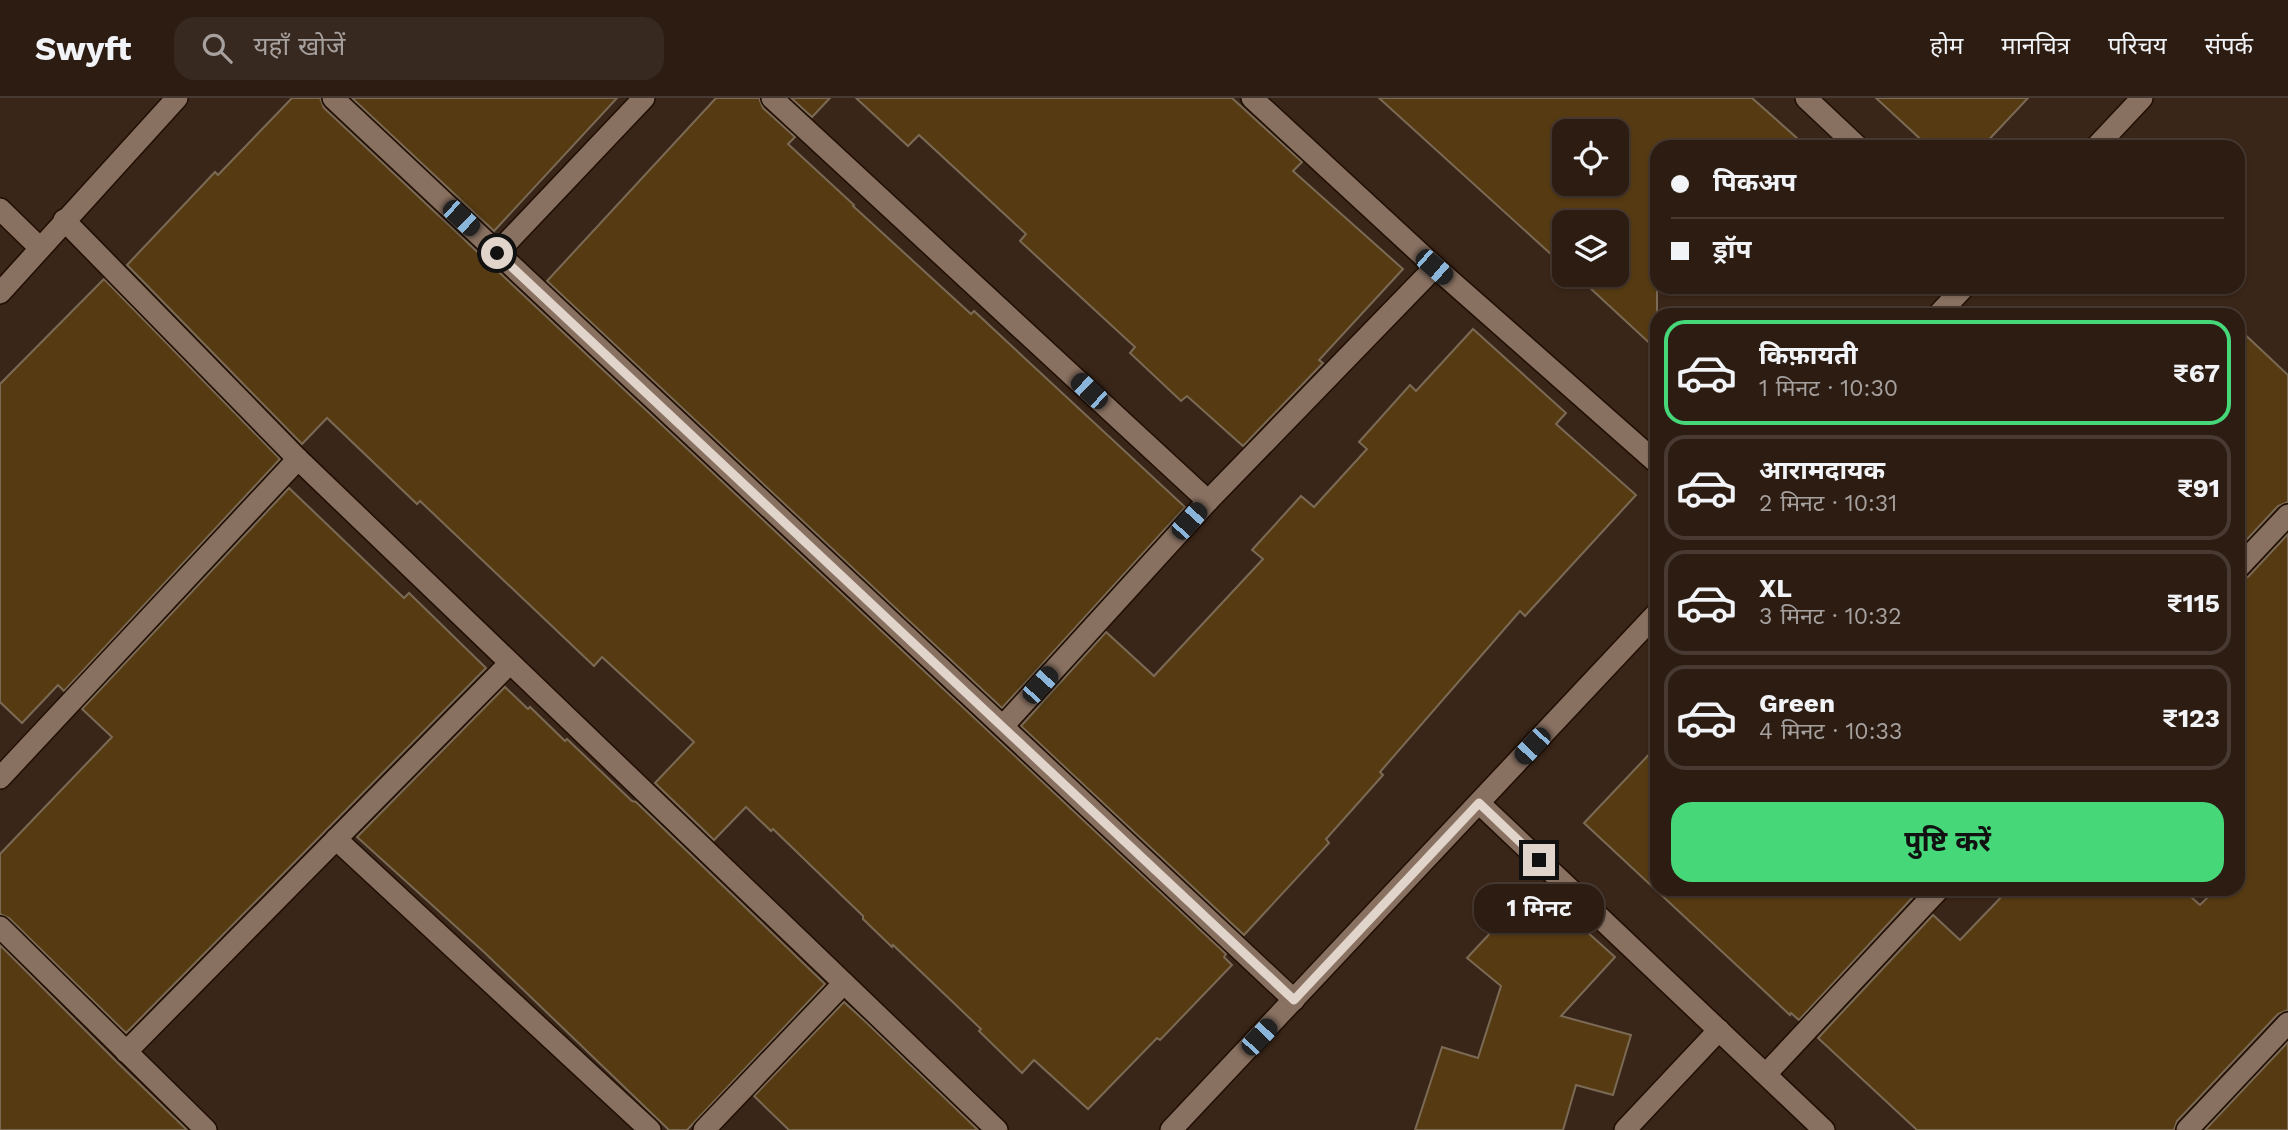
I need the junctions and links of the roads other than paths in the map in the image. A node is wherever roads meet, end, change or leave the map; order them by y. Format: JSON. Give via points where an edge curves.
{"nodes":[{"id":1,"x":177,"y":98,"type":"edge"},
{"id":2,"x":332,"y":98,"type":"edge"},
{"id":3,"x":644,"y":98,"type":"edge"},
{"id":4,"x":772,"y":98,"type":"edge"},
{"id":5,"x":1252,"y":98,"type":"edge"},
{"id":6,"x":1806,"y":98,"type":"edge"},
{"id":7,"x":2142,"y":98,"type":"edge"},
{"id":8,"x":1851,"y":140,"type":"edge"},
{"id":9,"x":2103,"y":140,"type":"edge"},
{"id":10,"x":0,"y":209,"type":"edge"},
{"id":11,"x":64,"y":220,"type":"junction"},
{"id":12,"x":40,"y":248,"type":"junction"},
{"id":13,"x":497,"y":253,"type":"junction"},
{"id":14,"x":1434,"y":267,"type":"junction"},
{"id":15,"x":0,"y":293,"type":"edge"},
{"id":16,"x":1958,"y":294,"type":"edge"},
{"id":17,"x":1944,"y":308,"type":"edge"},
{"id":18,"x":1650,"y":457,"type":"edge"},
{"id":19,"x":298,"y":459,"type":"junction"},
{"id":20,"x":1208,"y":501,"type":"junction"},
{"id":21,"x":2288,"y":515,"type":"edge"},
{"id":22,"x":2245,"y":561,"type":"edge"},
{"id":23,"x":1650,"y":620,"type":"edge"},
{"id":24,"x":510,"y":663,"type":"junction"},
{"id":25,"x":1003,"y":726,"type":"junction"},
{"id":26,"x":0,"y":778,"type":"edge"},
{"id":27,"x":1479,"y":803,"type":"junction"},
{"id":28,"x":336,"y":839,"type":"junction"},
{"id":29,"x":1932,"y":896,"type":"edge"},
{"id":30,"x":0,"y":927,"type":"edge"},
{"id":31,"x":844,"y":983,"type":"junction"},
{"id":32,"x":1294,"y":1000,"type":"junction"},
{"id":33,"x":2288,"y":1023,"type":"edge"},
{"id":34,"x":1719,"y":1030,"type":"junction"},
{"id":35,"x":126,"y":1052,"type":"junction"},
{"id":36,"x":1766,"y":1074,"type":"junction"},
{"id":37,"x":206,"y":1130,"type":"edge"},
{"id":38,"x":650,"y":1130,"type":"edge"},
{"id":39,"x":704,"y":1130,"type":"edge"},
{"id":40,"x":997,"y":1130,"type":"edge"},
{"id":41,"x":1171,"y":1130,"type":"edge"},
{"id":42,"x":1625,"y":1130,"type":"edge"},
{"id":43,"x":1825,"y":1130,"type":"edge"},
{"id":44,"x":2187,"y":1130,"type":"edge"}],
"edges":[{"from":1,"to":11,"type":"street"},
{"from":2,"to":13,"type":"street"},
{"from":3,"to":13,"type":"street"},
{"from":4,"to":20,"type":"street"},
{"from":5,"to":14,"type":"street"},
{"from":6,"to":8,"type":"street"},
{"from":7,"to":9,"type":"street"},
{"from":10,"to":12,"type":"street"},
{"from":11,"to":12,"type":"street"},
{"from":11,"to":19,"type":"street"},
{"from":12,"to":15,"type":"street"},
{"from":13,"to":25,"type":"street"},
{"from":14,"to":18,"type":"street"},
{"from":14,"to":20,"type":"street"},
{"from":16,"to":17,"type":"street"},
{"from":19,"to":24,"type":"street"},
{"from":19,"to":26,"type":"street"},
{"from":20,"to":25,"type":"street"},
{"from":21,"to":22,"type":"street"},
{"from":23,"to":27,"type":"street"},
{"from":24,"to":28,"type":"street"},
{"from":24,"to":31,"type":"street"},
{"from":25,"to":32,"type":"street"},
{"from":27,"to":32,"type":"street"},
{"from":27,"to":34,"type":"street"},
{"from":28,"to":35,"type":"street"},
{"from":28,"to":38,"type":"street"},
{"from":29,"to":36,"type":"street"},
{"from":30,"to":35,"type":"street"},
{"from":31,"to":39,"type":"street"},
{"from":31,"to":40,"type":"street"},
{"from":32,"to":41,"type":"street"},
{"from":33,"to":44,"type":"street"},
{"from":34,"to":36,"type":"street"},
{"from":34,"to":42,"type":"street"},
{"from":35,"to":37,"type":"street"},
{"from":36,"to":43,"type":"street"}]}
